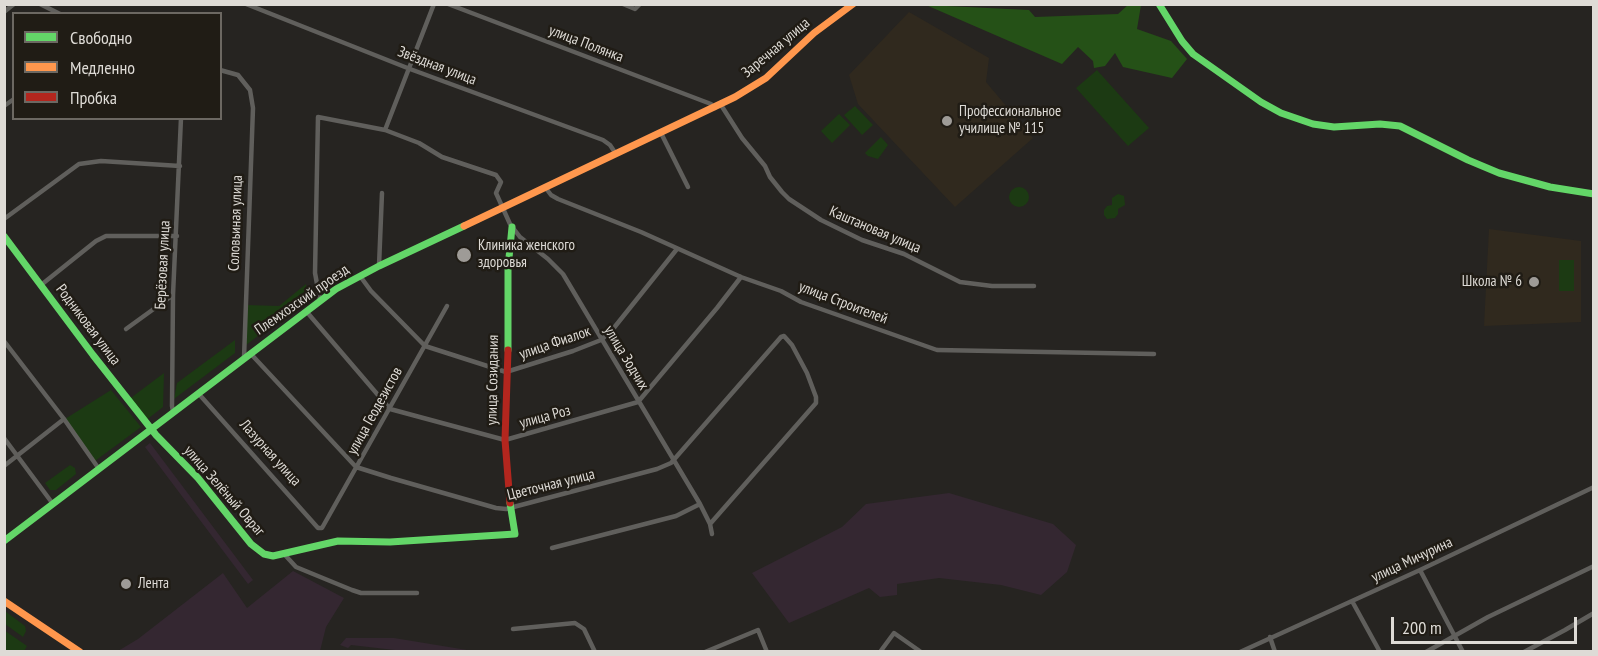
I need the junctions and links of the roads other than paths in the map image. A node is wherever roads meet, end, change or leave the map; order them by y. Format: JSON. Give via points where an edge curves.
{"nodes":[{"id":1,"x":14,"y":4,"type":"edge"},
{"id":2,"x":40,"y":4,"type":"edge"},
{"id":3,"x":246,"y":4,"type":"edge"},
{"id":4,"x":434,"y":4,"type":"edge"},
{"id":5,"x":448,"y":4,"type":"edge"},
{"id":6,"x":623,"y":4,"type":"edge"},
{"id":7,"x":640,"y":4,"type":"edge"},
{"id":8,"x":853,"y":4,"type":"edge"},
{"id":9,"x":1159,"y":4,"type":"edge"},
{"id":10,"x":4,"y":12,"type":"edge"},
{"id":11,"x":56,"y":12,"type":"edge"},
{"id":12,"x":410,"y":69,"type":"junction"},
{"id":13,"x":222,"y":71,"type":"edge"},
{"id":14,"x":718,"y":106,"type":"junction"},
{"id":15,"x":181,"y":120,"type":"edge"},
{"id":16,"x":386,"y":130,"type":"junction"},
{"id":17,"x":661,"y":133,"type":"junction"},
{"id":18,"x":616,"y":154,"type":"junction"},
{"id":19,"x":180,"y":166,"type":"junction"},
{"id":20,"x":545,"y":187,"type":"junction"},
{"id":21,"x":688,"y":187,"type":"dead end"},
{"id":22,"x":382,"y":193,"type":"dead end"},
{"id":23,"x":1593,"y":194,"type":"edge"},
{"id":24,"x":502,"y":208,"type":"junction"},
{"id":25,"x":4,"y":219,"type":"edge"},
{"id":26,"x":512,"y":227,"type":"junction"},
{"id":27,"x":4,"y":236,"type":"edge"},
{"id":28,"x":177,"y":236,"type":"junction"},
{"id":29,"x":677,"y":249,"type":"junction"},
{"id":30,"x":379,"y":266,"type":"junction"},
{"id":31,"x":360,"y":276,"type":"junction"},
{"id":32,"x":741,"y":276,"type":"junction"},
{"id":33,"x":41,"y":285,"type":"junction"},
{"id":34,"x":1034,"y":286,"type":"dead end"},
{"id":35,"x":174,"y":295,"type":"junction"},
{"id":36,"x":320,"y":300,"type":"junction"},
{"id":37,"x":447,"y":306,"type":"dead end"},
{"id":38,"x":306,"y":311,"type":"junction"},
{"id":39,"x":126,"y":329,"type":"dead end"},
{"id":40,"x":601,"y":340,"type":"junction"},
{"id":41,"x":4,"y":341,"type":"edge"},
{"id":42,"x":425,"y":346,"type":"junction"},
{"id":43,"x":1154,"y":354,"type":"dead end"},
{"id":44,"x":247,"y":356,"type":"junction"},
{"id":45,"x":506,"y":372,"type":"junction"},
{"id":46,"x":198,"y":393,"type":"junction"},
{"id":47,"x":638,"y":402,"type":"junction"},
{"id":48,"x":390,"y":409,"type":"junction"},
{"id":49,"x":173,"y":412,"type":"junction"},
{"id":50,"x":64,"y":419,"type":"junction"},
{"id":51,"x":151,"y":429,"type":"junction"},
{"id":52,"x":4,"y":438,"type":"edge"},
{"id":53,"x":505,"y":440,"type":"junction"},
{"id":54,"x":18,"y":456,"type":"junction"},
{"id":55,"x":674,"y":460,"type":"junction"},
{"id":56,"x":4,"y":466,"type":"edge"},
{"id":57,"x":357,"y":468,"type":"junction"},
{"id":58,"x":99,"y":469,"type":"junction"},
{"id":59,"x":1593,"y":487,"type":"edge"},
{"id":60,"x":53,"y":504,"type":"junction"},
{"id":61,"x":700,"y":504,"type":"junction"},
{"id":62,"x":510,"y":509,"type":"junction"},
{"id":63,"x":710,"y":524,"type":"junction"},
{"id":64,"x":323,"y":527,"type":"joint"},
{"id":65,"x":712,"y":534,"type":"dead end"},
{"id":66,"x":4,"y":541,"type":"edge"},
{"id":67,"x":552,"y":548,"type":"dead end"},
{"id":68,"x":285,"y":555,"type":"junction"},
{"id":69,"x":1593,"y":566,"type":"edge"},
{"id":70,"x":1420,"y":570,"type":"junction"},
{"id":71,"x":417,"y":593,"type":"dead end"},
{"id":72,"x":4,"y":601,"type":"edge"},
{"id":73,"x":1352,"y":601,"type":"junction"},
{"id":74,"x":1593,"y":613,"type":"edge"},
{"id":75,"x":513,"y":629,"type":"dead end"},
{"id":76,"x":1455,"y":636,"type":"junction"},
{"id":77,"x":1269,"y":637,"type":"junction"},
{"id":78,"x":80,"y":651,"type":"edge"},
{"id":79,"x":595,"y":651,"type":"edge"},
{"id":80,"x":705,"y":651,"type":"edge"},
{"id":81,"x":767,"y":651,"type":"edge"},
{"id":82,"x":880,"y":651,"type":"edge"},
{"id":83,"x":921,"y":651,"type":"edge"},
{"id":84,"x":1240,"y":651,"type":"edge"},
{"id":85,"x":1275,"y":651,"type":"edge"},
{"id":86,"x":1380,"y":651,"type":"edge"},
{"id":87,"x":1426,"y":651,"type":"edge"},
{"id":88,"x":1462,"y":651,"type":"edge"},
{"id":89,"x":1524,"y":651,"type":"edge"}],
"edges":[{"from":1,"to":10,"type":"street"},
{"from":2,"to":11,"type":"street"},
{"from":3,"to":12,"type":"street","name":"Звёздная улица"},
{"from":4,"to":12,"type":"street"},
{"from":5,"to":14,"type":"street","name":"улица Полянка"},
{"from":6,"to":7,"type":"street","via":[[635,9]]},
{"from":8,"to":14,"type":"main road","name":"Заречная улица","via":[[814,33],[766,78]]},
{"from":9,"to":23,"type":"main road","via":[[1193,54],[1281,113],[1334,127],[1400,126],[1491,170],[1550,187]]},
{"from":12,"to":16,"type":"street"},
{"from":12,"to":18,"type":"street","name":"Звёздная улица","via":[[603,140]]},
{"from":13,"to":44,"type":"street","name":"Соловьиная улица","via":[[238,75],[250,90],[253,108]]},
{"from":14,"to":17,"type":"main road","name":"Племхозский проезд"},
{"from":14,"to":34,"type":"street","name":"Каштановая улица","via":[[782,192],[821,220],[960,282]]},
{"from":15,"to":19,"type":"street","name":"Берёзовая улица"},
{"from":16,"to":24,"type":"street","via":[[442,157],[496,176],[501,182],[496,193]]},
{"from":16,"to":36,"type":"street","via":[[318,117],[315,273]]},
{"from":17,"to":18,"type":"main road","name":"Племхозский проезд"},
{"from":17,"to":21,"type":"street"},
{"from":18,"to":20,"type":"main road","name":"Племхозский проезд"},
{"from":19,"to":25,"type":"street","via":[[101,161],[79,164]]},
{"from":19,"to":28,"type":"street","name":"Берёзовая улица"},
{"from":20,"to":24,"type":"main road","name":"Племхозский проезд"},
{"from":20,"to":29,"type":"street","name":"улица Строителей","via":[[558,199]]},
{"from":22,"to":30,"type":"street"},
{"from":24,"to":26,"type":"street","name":"улица Зодчих"},
{"from":24,"to":30,"type":"main road","name":"Племхозский проезд"},
{"from":26,"to":40,"type":"street","name":"улица Зодчих","via":[[561,272]]},
{"from":26,"to":45,"type":"main road","name":"улица Созидания"},
{"from":27,"to":33,"type":"main road","name":"Родниковая улица"},
{"from":28,"to":33,"type":"street","via":[[106,236]]},
{"from":28,"to":35,"type":"street","name":"Берёзовая улица"},
{"from":29,"to":32,"type":"street","name":"улица Строителей"},
{"from":29,"to":40,"type":"street","name":"улица Фиалок"},
{"from":30,"to":31,"type":"main road","name":"Племхозский проезд"},
{"from":31,"to":36,"type":"main road","name":"Племхозский проезд"},
{"from":31,"to":42,"type":"street","name":"улица Фиалок"},
{"from":32,"to":43,"type":"street","name":"улица Строителей","via":[[831,314],[937,350]]},
{"from":32,"to":47,"type":"street"},
{"from":33,"to":51,"type":"main road","name":"Родниковая улица"},
{"from":35,"to":39,"type":"street"},
{"from":35,"to":49,"type":"street","name":"Берёзовая улица"},
{"from":36,"to":38,"type":"main road","name":"Племхозский проезд"},
{"from":37,"to":42,"type":"street","name":"улица Геодезистов"},
{"from":38,"to":44,"type":"main road","name":"Племхозский проезд"},
{"from":38,"to":48,"type":"street"},
{"from":40,"to":45,"type":"street","name":"улица Фиалок"},
{"from":40,"to":47,"type":"street","name":"улица Зодчих"},
{"from":41,"to":50,"type":"street"},
{"from":42,"to":45,"type":"street","name":"улица Фиалок"},
{"from":42,"to":48,"type":"street","name":"улица Геодезистов"},
{"from":44,"to":46,"type":"main road","name":"Племхозский проезд"},
{"from":44,"to":57,"type":"street","name":"Цветочная улица"},
{"from":45,"to":53,"type":"main road","name":"улица Созидания"},
{"from":46,"to":49,"type":"main road","name":"Племхозский проезд"},
{"from":46,"to":64,"type":"street","name":"Лазурная улица","via":[[318,528]]},
{"from":47,"to":53,"type":"street","name":"улица Роз"},
{"from":47,"to":55,"type":"street","name":"улица Зодчих"},
{"from":48,"to":53,"type":"street","name":"улица Роз"},
{"from":48,"to":57,"type":"street","name":"улица Геодезистов"},
{"from":49,"to":51,"type":"main road","name":"Племхозский проезд"},
{"from":50,"to":54,"type":"street"},
{"from":50,"to":58,"type":"street"},
{"from":51,"to":58,"type":"main road","name":"Племхозский проезд"},
{"from":51,"to":68,"type":"main road","name":"улица Зелёный Овраг","via":[[198,478],[257,550],[270,556]]},
{"from":52,"to":54,"type":"street"},
{"from":53,"to":62,"type":"main road","name":"улица Созидания"},
{"from":54,"to":56,"type":"street"},
{"from":54,"to":60,"type":"street"},
{"from":55,"to":61,"type":"street","name":"улица Зодчих"},
{"from":55,"to":62,"type":"street","name":"Цветочная улица","via":[[657,469]]},
{"from":55,"to":63,"type":"street","name":"Цветочная улица","via":[[781,337],[787,338],[801,360],[817,401]]},
{"from":57,"to":62,"type":"street","name":"Цветочная улица"},
{"from":57,"to":64,"type":"street","name":"улица Геодезистов"},
{"from":58,"to":60,"type":"main road","name":"Племхозский проезд"},
{"from":59,"to":70,"type":"street","name":"улица Мичурина"},
{"from":60,"to":66,"type":"main road","name":"Племхозский проезд"},
{"from":61,"to":63,"type":"street","name":"улица Зодчих"},
{"from":61,"to":67,"type":"street","via":[[676,516]]},
{"from":62,"to":68,"type":"main road","name":"улица Созидания","via":[[515,534],[338,541]]},
{"from":63,"to":65,"type":"street","name":"улица Зодчих"},
{"from":68,"to":71,"type":"street","name":"улица Зелёный Овраг","via":[[296,567],[352,590]]},
{"from":69,"to":76,"type":"street"},
{"from":70,"to":73,"type":"street","name":"улица Мичурина"},
{"from":70,"to":76,"type":"street"},
{"from":72,"to":78,"type":"main road"},
{"from":73,"to":77,"type":"street","name":"улица Мичурина"},
{"from":73,"to":86,"type":"street"},
{"from":74,"to":89,"type":"street"},
{"from":75,"to":79,"type":"street","via":[[575,623],[584,629]]},
{"from":76,"to":87,"type":"street"},
{"from":76,"to":88,"type":"street"},
{"from":77,"to":84,"type":"street","name":"улица Мичурина"},
{"from":77,"to":85,"type":"street"},
{"from":80,"to":81,"type":"street","via":[[758,630]]},
{"from":82,"to":83,"type":"street","via":[[894,633]]}]}
